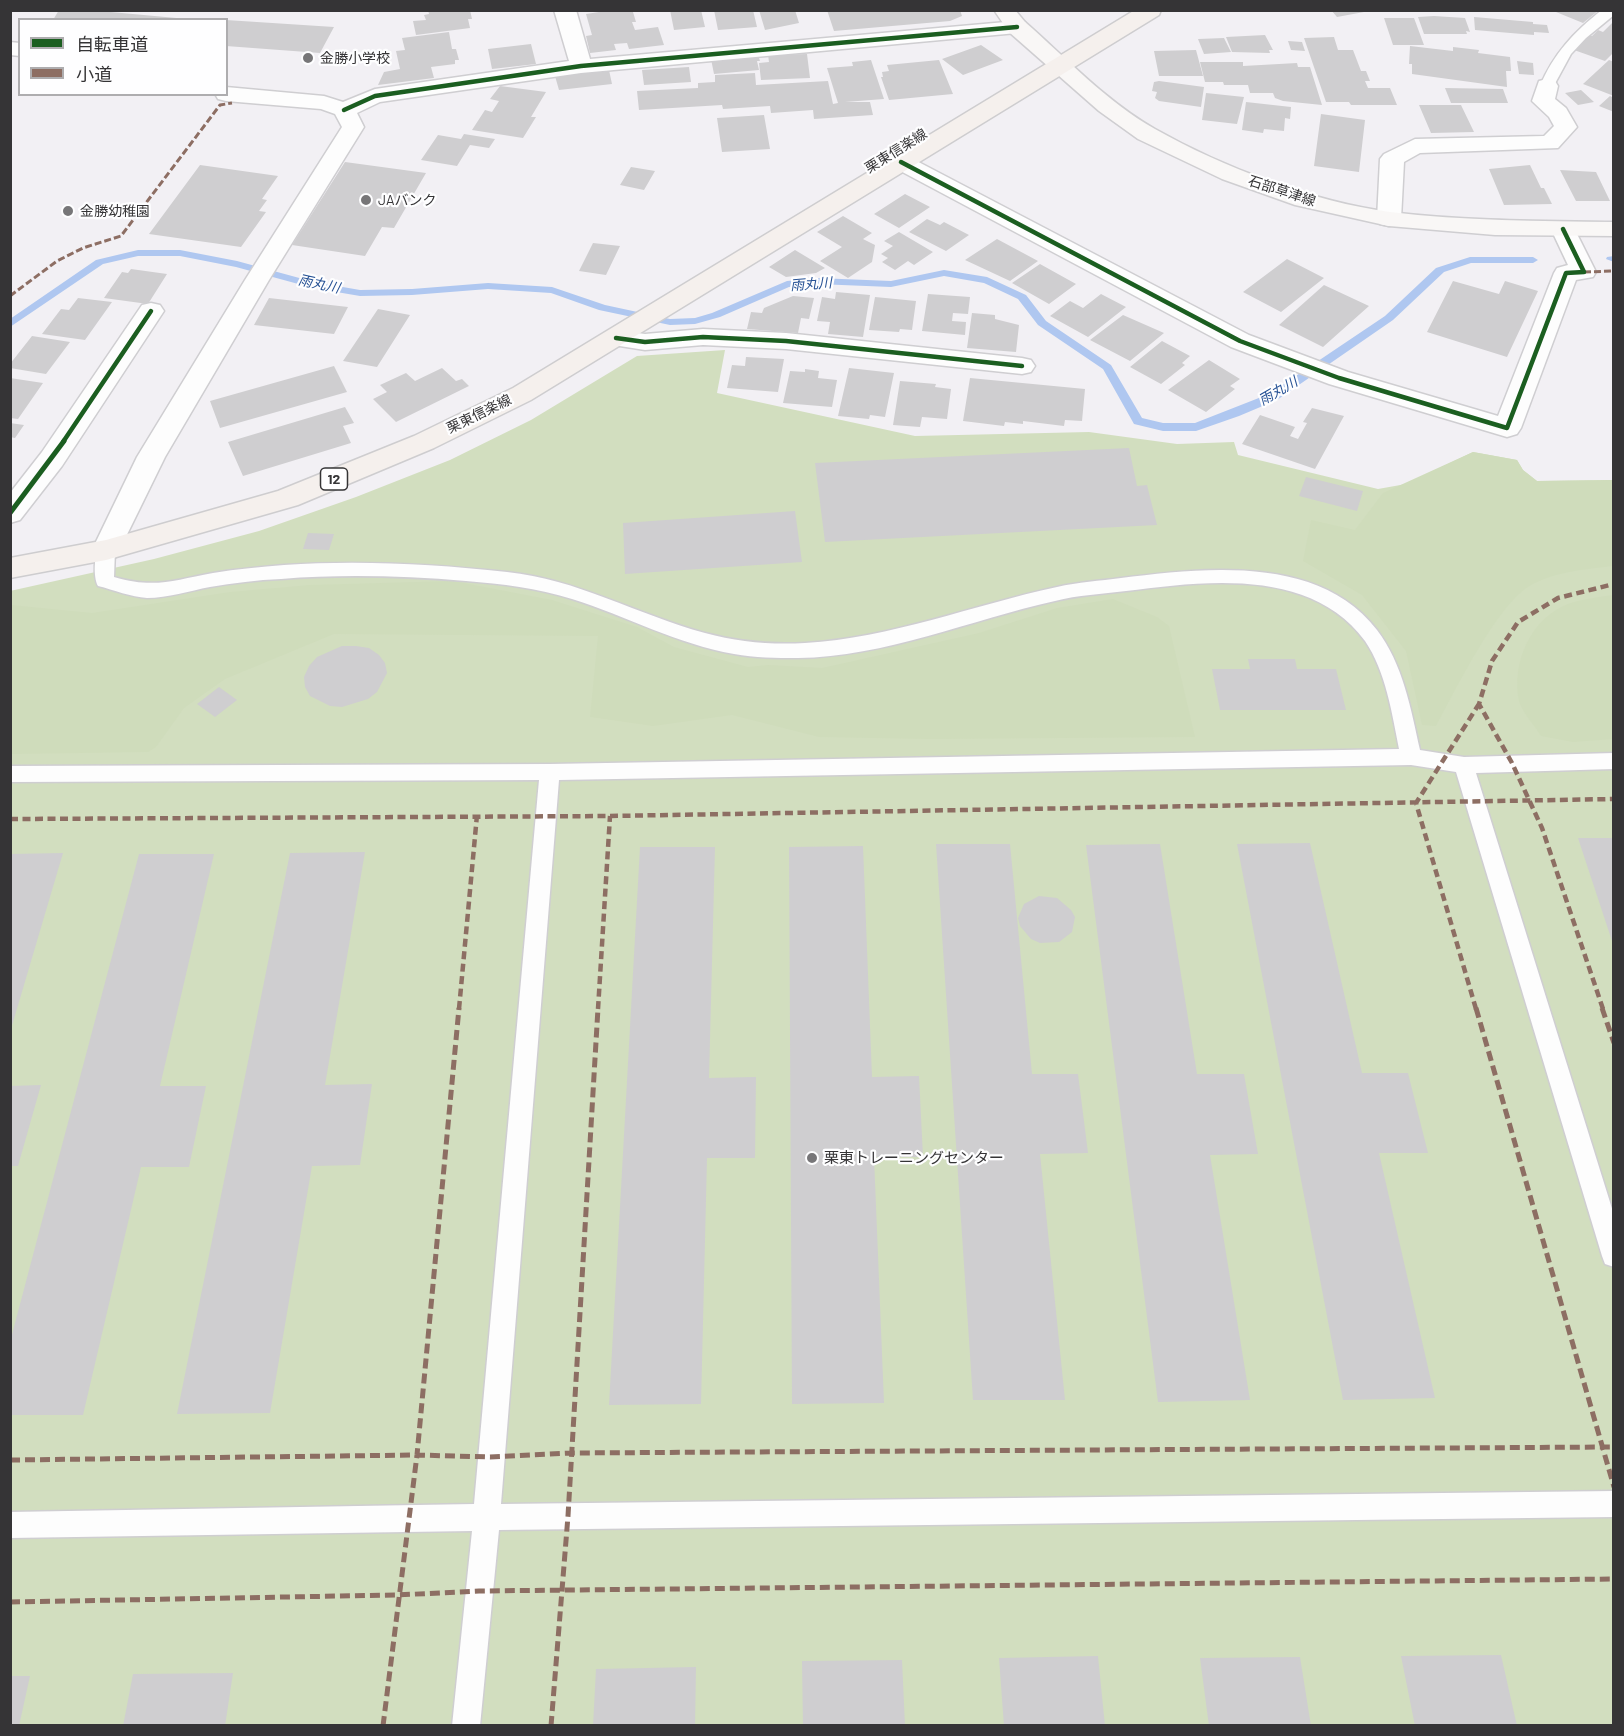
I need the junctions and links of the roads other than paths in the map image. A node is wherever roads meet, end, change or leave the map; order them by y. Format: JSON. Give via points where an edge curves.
{"nodes":[{"id":1,"x":565,"y":10,"type":"edge"},
{"id":2,"x":1150,"y":10,"type":"edge"},
{"id":3,"x":1611,"y":10,"type":"edge"},
{"id":4,"x":1010,"y":19,"type":"edge"},
{"id":5,"x":1058,"y":65,"type":"junction"},
{"id":6,"x":581,"y":66,"type":"junction"},
{"id":7,"x":1547,"y":86,"type":"joint"},
{"id":8,"x":228,"y":94,"type":"edge"},
{"id":9,"x":344,"y":110,"type":"junction"},
{"id":10,"x":901,"y":162,"type":"junction"},
{"id":11,"x":1389,"y":219,"type":"junction"},
{"id":12,"x":1563,"y":229,"type":"junction"},
{"id":13,"x":1614,"y":229,"type":"edge"},
{"id":14,"x":151,"y":310,"type":"dead end"},
{"id":15,"x":635,"y":326,"type":"junction"},
{"id":16,"x":1022,"y":366,"type":"dead end"},
{"id":17,"x":10,"y":513,"type":"edge"},
{"id":18,"x":106,"y":550,"type":"junction"},
{"id":19,"x":10,"y":568,"type":"edge"},
{"id":20,"x":1411,"y":757,"type":"junction"},
{"id":21,"x":1614,"y":761,"type":"edge"},
{"id":22,"x":1464,"y":765,"type":"junction"},
{"id":23,"x":550,"y":772,"type":"junction"},
{"id":24,"x":10,"y":774,"type":"edge"},
{"id":25,"x":1614,"y":1256,"type":"edge"},
{"id":26,"x":1614,"y":1504,"type":"edge"},
{"id":27,"x":487,"y":1518,"type":"junction"},
{"id":28,"x":10,"y":1525,"type":"edge"},
{"id":29,"x":466,"y":1725,"type":"edge"}],
"edges":[{"from":1,"to":6,"type":"street"},
{"from":2,"to":5,"type":"main road","name":"栗東信楽線","number":"12"},
{"from":3,"to":7,"type":"lane","via":[[1566,49]]},
{"from":4,"to":5,"type":"main road","name":"石部草津線"},
{"from":4,"to":6,"type":"street"},
{"from":5,"to":10,"type":"main road","name":"栗東信楽線","number":"12"},
{"from":5,"to":11,"type":"main road","name":"石部草津線","via":[[1146,134],[1230,174],[1303,200]]},
{"from":6,"to":9,"type":"street","via":[[375,96]]},
{"from":7,"to":11,"type":"street","via":[[1543,101],[1558,113],[1566,127],[1550,143],[1415,146],[1392,159]]},
{"from":8,"to":9,"type":"street","via":[[324,103]]},
{"from":9,"to":18,"type":"street","via":[[353,126],[151,457]]},
{"from":10,"to":12,"type":"street","via":[[1240,341],[1292,364],[1507,428],[1566,273],[1584,272]]},
{"from":10,"to":15,"type":"main road","name":"栗東信楽線","number":"12"},
{"from":11,"to":12,"type":"main road","name":"石部草津線"},
{"from":12,"to":13,"type":"main road","name":"石部草津線"},
{"from":14,"to":17,"type":"street","via":[[52,459]]},
{"from":15,"to":16,"type":"street","via":[[645,342],[703,337],[786,341]]},
{"from":15,"to":18,"type":"main road","name":"栗東信楽線","number":"12","via":[[522,394],[424,442],[288,498]]},
{"from":18,"to":19,"type":"main road","name":"栗東信楽線","number":"12"},
{"from":18,"to":20,"type":"lane","via":[[105,581],[146,591],[221,578],[320,569],[517,579],[584,595],[718,645],[769,651],[825,649],[906,635],[1052,594],[1188,575],[1248,576],[1292,584],[1332,602],[1361,624],[1389,671]]},
{"from":20,"to":22,"type":"lane"},
{"from":20,"to":23,"type":"lane"},
{"from":21,"to":22,"type":"lane"},
{"from":22,"to":25,"type":"lane"},
{"from":23,"to":24,"type":"lane"},
{"from":23,"to":27,"type":"lane"},
{"from":26,"to":27,"type":"lane"},
{"from":27,"to":28,"type":"lane"},
{"from":27,"to":29,"type":"lane"}]}
